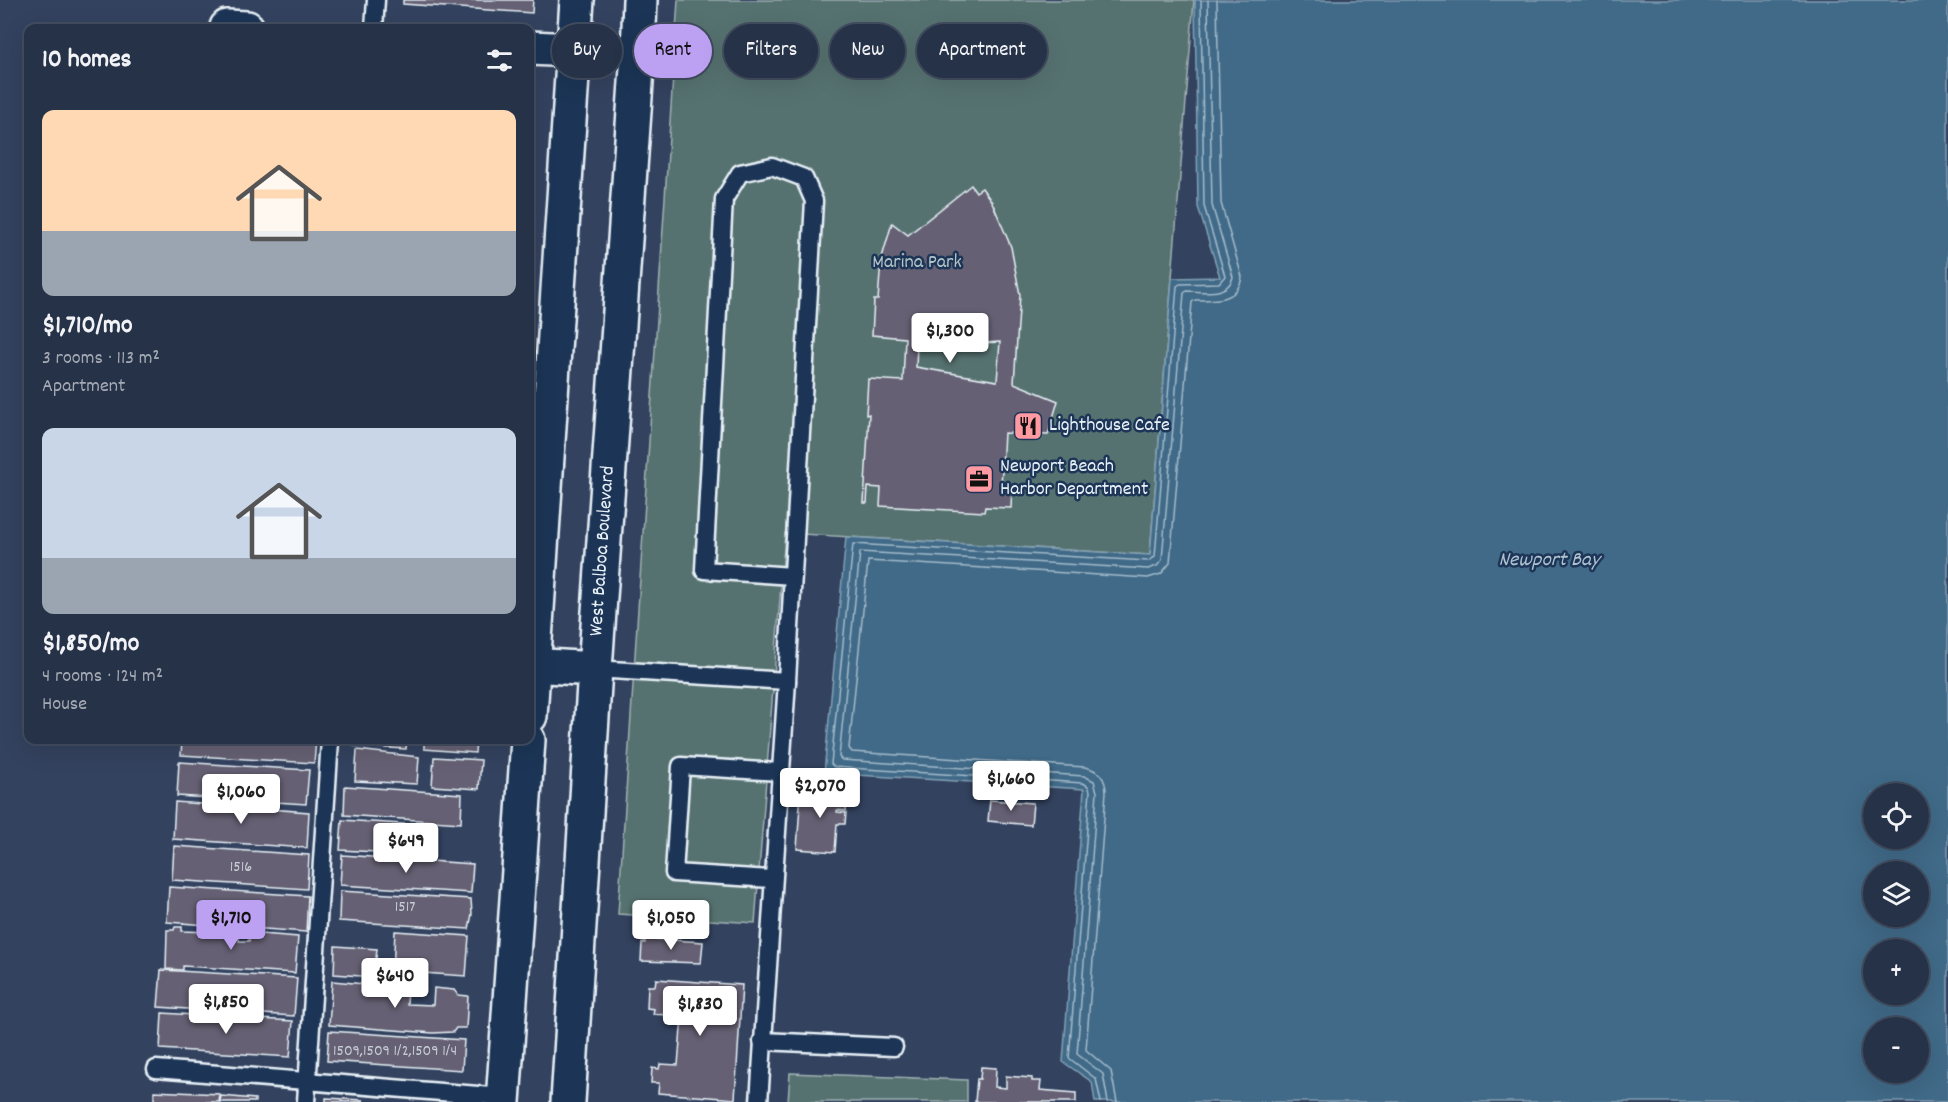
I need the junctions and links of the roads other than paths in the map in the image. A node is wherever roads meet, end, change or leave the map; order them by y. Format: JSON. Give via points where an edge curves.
{"nodes":[{"id":1,"x":376,"y":0,"type":"edge"},
{"id":2,"x":577,"y":0,"type":"edge"},
{"id":3,"x":640,"y":0,"type":"edge"},
{"id":4,"x":374,"y":24,"type":"edge"},
{"id":5,"x":576,"y":24,"type":"edge"},
{"id":6,"x":534,"y":48,"type":"edge"},
{"id":7,"x":552,"y":49,"type":"edge"},
{"id":8,"x":572,"y":78,"type":"edge"},
{"id":9,"x":793,"y":576,"type":"junction"},
{"id":10,"x":534,"y":622,"type":"edge"},
{"id":11,"x":534,"y":665,"type":"edge"},
{"id":12,"x":595,"y":669,"type":"junction"},
{"id":13,"x":787,"y":681,"type":"junction"},
{"id":14,"x":330,"y":744,"type":"edge"},
{"id":15,"x":528,"y":744,"type":"edge"},
{"id":16,"x":780,"y":772,"type":"junction"},
{"id":17,"x":772,"y":879,"type":"junction"},
{"id":18,"x":762,"y":1041,"type":"junction"},
{"id":19,"x":894,"y":1047,"type":"dead end"},
{"id":20,"x":156,"y":1069,"type":"dead end"},
{"id":21,"x":308,"y":1082,"type":"junction"},
{"id":22,"x":503,"y":1099,"type":"edge"},
{"id":23,"x":306,"y":1102,"type":"edge"},
{"id":24,"x":568,"y":1102,"type":"edge"},
{"id":25,"x":759,"y":1102,"type":"edge"}],
"edges":[{"from":1,"to":4,"type":"lane"},
{"from":2,"to":5,"type":"main road"},
{"from":3,"to":12,"type":"main road","name":"West Balboa Boulevard"},
{"from":6,"to":7,"type":"main road"},
{"from":8,"to":10,"type":"main road"},
{"from":9,"to":9,"type":"lane","via":[[814,201],[804,178],[772,166],[740,173],[724,199],[704,570]]},
{"from":9,"to":13,"type":"lane"},
{"from":11,"to":12,"type":"main road"},
{"from":12,"to":13,"type":"lane"},
{"from":12,"to":24,"type":"main road","name":"West Balboa Boulevard"},
{"from":13,"to":16,"type":"lane"},
{"from":14,"to":21,"type":"lane"},
{"from":15,"to":22,"type":"main road"},
{"from":16,"to":17,"type":"lane"},
{"from":16,"to":17,"type":"lane","via":[[681,766],[674,873]]},
{"from":17,"to":18,"type":"lane"},
{"from":18,"to":19,"type":"lane"},
{"from":18,"to":25,"type":"lane"},
{"from":20,"to":21,"type":"lane"},
{"from":21,"to":22,"type":"lane"},
{"from":21,"to":23,"type":"lane"}]}
